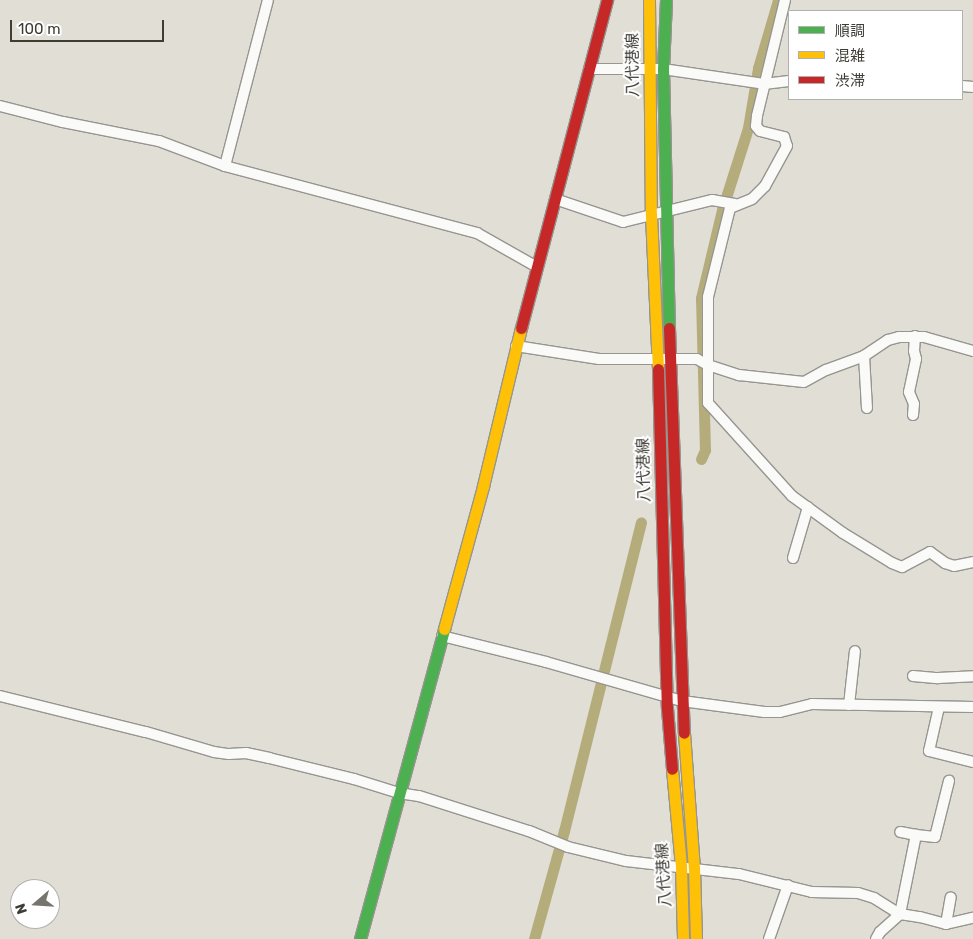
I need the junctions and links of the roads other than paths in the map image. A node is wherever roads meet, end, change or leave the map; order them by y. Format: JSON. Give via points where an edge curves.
{"nodes":[{"id":1,"x":268,"y":0,"type":"edge"},
{"id":2,"x":608,"y":0,"type":"edge"},
{"id":3,"x":649,"y":0,"type":"edge"},
{"id":4,"x":666,"y":0,"type":"edge"},
{"id":5,"x":785,"y":0,"type":"edge"},
{"id":6,"x":589,"y":69,"type":"junction"},
{"id":7,"x":649,"y":69,"type":"junction"},
{"id":8,"x":663,"y":69,"type":"junction"},
{"id":9,"x":788,"y":80,"type":"edge"},
{"id":10,"x":764,"y":84,"type":"junction"},
{"id":11,"x":0,"y":106,"type":"edge"},
{"id":12,"x":225,"y":166,"type":"junction"},
{"id":13,"x":554,"y":199,"type":"junction"},
{"id":14,"x":735,"y":204,"type":"junction"},
{"id":15,"x":666,"y":211,"type":"junction"},
{"id":16,"x":651,"y":215,"type":"junction"},
{"id":17,"x":536,"y":268,"type":"junction"},
{"id":18,"x":915,"y":336,"type":"junction"},
{"id":19,"x":516,"y":346,"type":"junction"},
{"id":20,"x":973,"y":351,"type":"edge"},
{"id":21,"x":864,"y":356,"type":"junction"},
{"id":22,"x":973,"y":357,"type":"edge"},
{"id":23,"x":658,"y":359,"type":"junction"},
{"id":24,"x":670,"y":360,"type":"junction"},
{"id":25,"x":708,"y":365,"type":"junction"},
{"id":26,"x":867,"y":408,"type":"dead end"},
{"id":27,"x":913,"y":415,"type":"dead end"},
{"id":28,"x":808,"y":507,"type":"junction"},
{"id":29,"x":793,"y":558,"type":"dead end"},
{"id":30,"x":973,"y":562,"type":"edge"},
{"id":31,"x":442,"y":636,"type":"junction"},
{"id":32,"x":855,"y":650,"type":"dead end"},
{"id":33,"x":913,"y":676,"type":"dead end"},
{"id":34,"x":973,"y":676,"type":"edge"},
{"id":35,"x":0,"y":696,"type":"edge"},
{"id":36,"x":667,"y":697,"type":"junction"},
{"id":37,"x":682,"y":701,"type":"junction"},
{"id":38,"x":849,"y":705,"type":"junction"},
{"id":39,"x":939,"y":707,"type":"junction"},
{"id":40,"x":973,"y":707,"type":"edge"},
{"id":41,"x":973,"y":762,"type":"edge"},
{"id":42,"x":949,"y":781,"type":"dead end"},
{"id":43,"x":399,"y":793,"type":"junction"},
{"id":44,"x":900,"y":832,"type":"dead end"},
{"id":45,"x":916,"y":834,"type":"junction"},
{"id":46,"x":681,"y":866,"type":"junction"},
{"id":47,"x":694,"y":868,"type":"junction"},
{"id":48,"x":788,"y":885,"type":"junction"},
{"id":49,"x":951,"y":897,"type":"dead end"},
{"id":50,"x":900,"y":914,"type":"junction"},
{"id":51,"x":973,"y":918,"type":"edge"},
{"id":52,"x":946,"y":924,"type":"junction"},
{"id":53,"x":360,"y":939,"type":"edge"},
{"id":54,"x":682,"y":939,"type":"edge"},
{"id":55,"x":696,"y":939,"type":"edge"},
{"id":56,"x":769,"y":939,"type":"edge"},
{"id":57,"x":876,"y":939,"type":"edge"}],
"edges":[{"from":1,"to":12,"type":"street"},
{"from":2,"to":6,"type":"main road"},
{"from":3,"to":7,"type":"main road","name":"八代港線"},
{"from":4,"to":8,"type":"main road","name":"八代港線"},
{"from":5,"to":10,"type":"street"},
{"from":6,"to":7,"type":"street"},
{"from":6,"to":13,"type":"main road"},
{"from":7,"to":8,"type":"street"},
{"from":7,"to":16,"type":"main road","name":"八代港線"},
{"from":8,"to":10,"type":"street"},
{"from":8,"to":15,"type":"main road","name":"八代港線"},
{"from":9,"to":10,"type":"street"},
{"from":10,"to":14,"type":"street","via":[[756,126],[760,131],[784,137],[787,146],[766,186],[752,199]]},
{"from":11,"to":12,"type":"street","via":[[159,141]]},
{"from":12,"to":17,"type":"street","via":[[477,233]]},
{"from":13,"to":16,"type":"street","via":[[623,222]]},
{"from":13,"to":17,"type":"main road"},
{"from":14,"to":15,"type":"street","via":[[712,200]]},
{"from":14,"to":25,"type":"street","via":[[730,208],[708,297]]},
{"from":15,"to":16,"type":"street"},
{"from":15,"to":24,"type":"main road","name":"八代港線"},
{"from":16,"to":23,"type":"main road","name":"八代港線"},
{"from":17,"to":19,"type":"main road"},
{"from":18,"to":20,"type":"street"},
{"from":18,"to":21,"type":"street","via":[[888,340]]},
{"from":18,"to":27,"type":"street","via":[[916,359],[909,392],[914,404]]},
{"from":19,"to":23,"type":"street","via":[[599,359]]},
{"from":19,"to":31,"type":"main road","via":[[483,486]]},
{"from":20,"to":22,"type":"street"},
{"from":21,"to":25,"type":"street","via":[[804,382],[739,375]]},
{"from":21,"to":26,"type":"street"},
{"from":23,"to":24,"type":"street"},
{"from":23,"to":36,"type":"main road","name":"八代港線"},
{"from":24,"to":25,"type":"street","via":[[698,359]]},
{"from":24,"to":37,"type":"main road","name":"八代港線"},
{"from":25,"to":28,"type":"street","via":[[708,403],[792,496]]},
{"from":28,"to":29,"type":"street"},
{"from":28,"to":30,"type":"street","via":[[902,567],[930,552],[954,566]]},
{"from":31,"to":36,"type":"street"},
{"from":31,"to":43,"type":"main road"},
{"from":32,"to":38,"type":"street"},
{"from":33,"to":34,"type":"street"},
{"from":35,"to":43,"type":"street","via":[[214,752],[269,758]]},
{"from":36,"to":37,"type":"street"},
{"from":36,"to":46,"type":"main road","name":"八代港線"},
{"from":37,"to":38,"type":"street","via":[[764,712],[780,712],[812,704]]},
{"from":37,"to":47,"type":"main road","name":"八代港線"},
{"from":38,"to":39,"type":"street"},
{"from":39,"to":40,"type":"street"},
{"from":39,"to":41,"type":"street","via":[[929,751]]},
{"from":42,"to":45,"type":"street","via":[[935,837]]},
{"from":43,"to":46,"type":"street","via":[[419,796],[568,847],[626,861]]},
{"from":43,"to":53,"type":"main road"},
{"from":44,"to":45,"type":"street"},
{"from":45,"to":50,"type":"street"},
{"from":46,"to":47,"type":"street"},
{"from":46,"to":54,"type":"main road","name":"八代港線"},
{"from":47,"to":48,"type":"street"},
{"from":47,"to":55,"type":"main road","name":"八代港線"},
{"from":48,"to":50,"type":"street","via":[[812,892],[858,892]]},
{"from":48,"to":56,"type":"street"},
{"from":49,"to":52,"type":"street"},
{"from":50,"to":52,"type":"street"},
{"from":50,"to":57,"type":"street"},
{"from":51,"to":52,"type":"street"}]}
